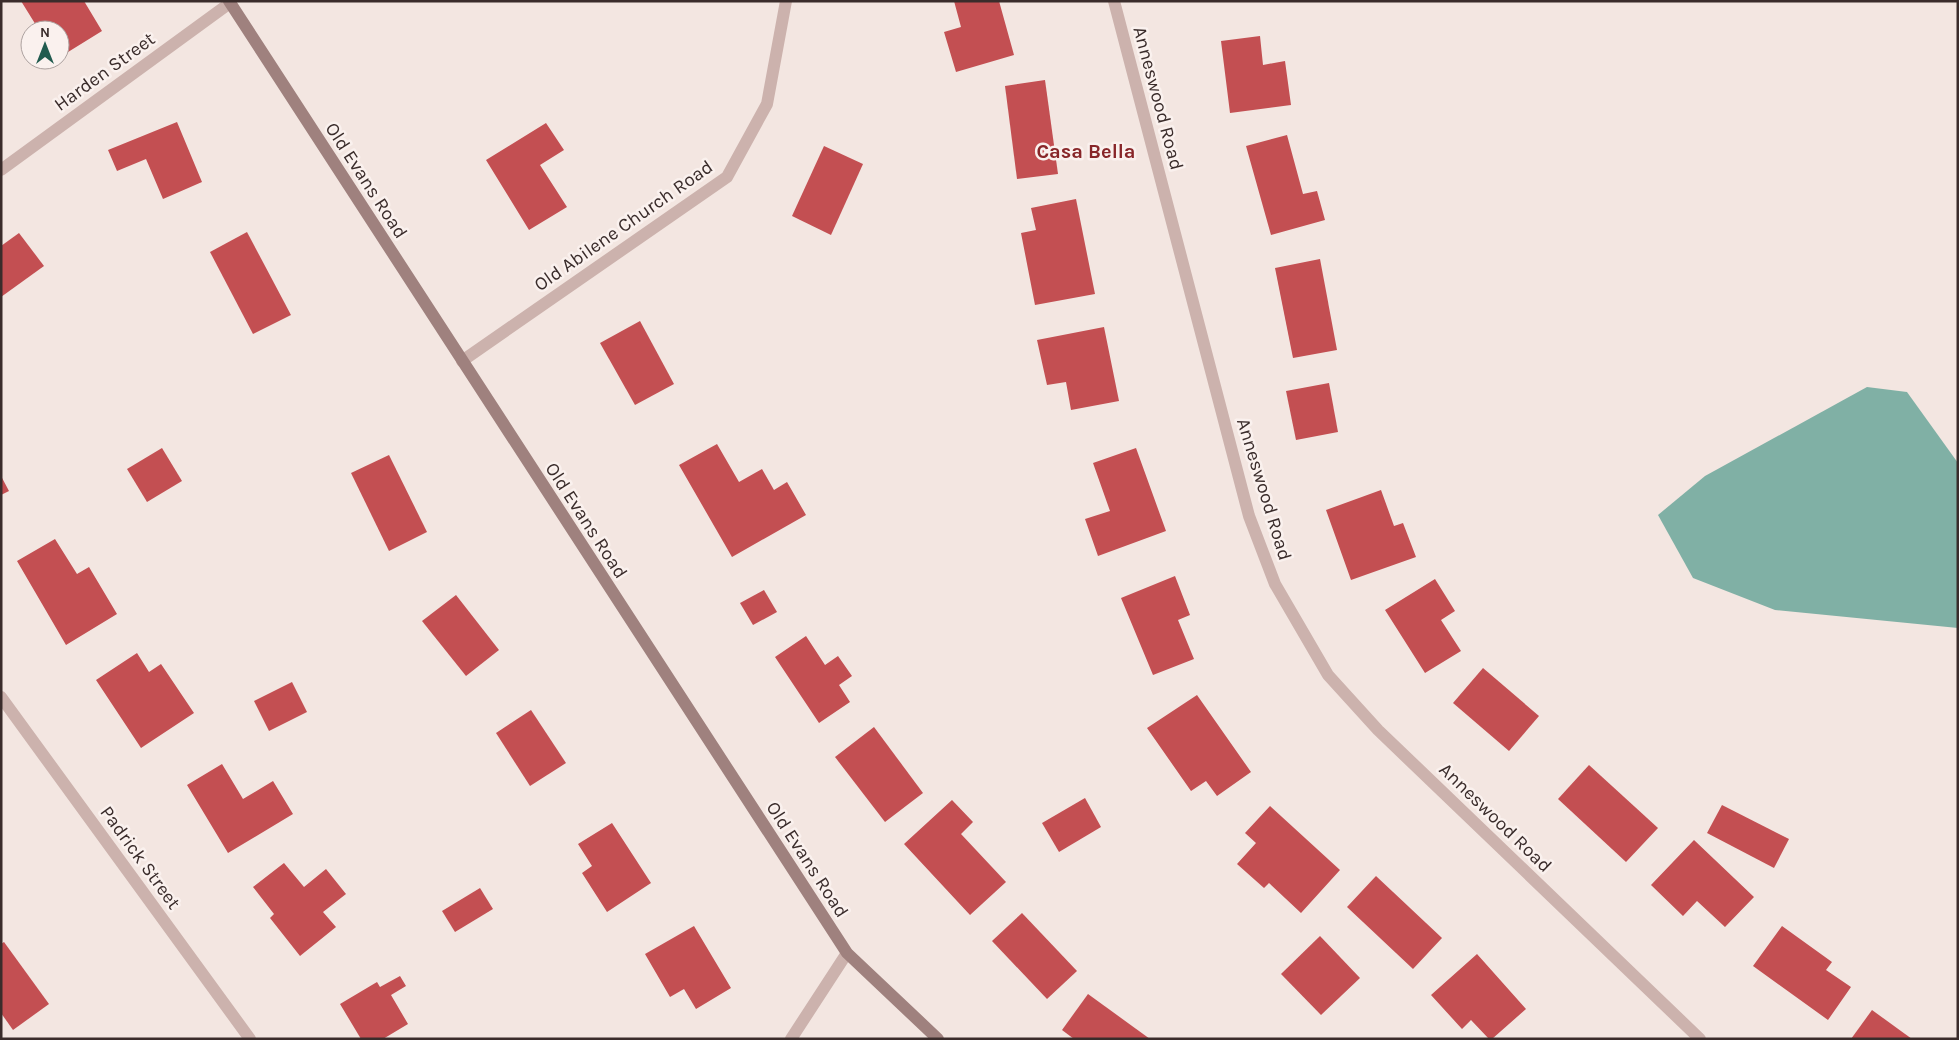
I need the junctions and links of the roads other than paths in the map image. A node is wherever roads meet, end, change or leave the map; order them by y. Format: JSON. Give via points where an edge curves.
{"nodes":[{"id":1,"x":786,"y":1,"type":"edge"},
{"id":2,"x":1114,"y":1,"type":"edge"},
{"id":3,"x":229,"y":2,"type":"edge"},
{"id":4,"x":1,"y":170,"type":"edge"},
{"id":5,"x":462,"y":361,"type":"junction"},
{"id":6,"x":1,"y":698,"type":"edge"},
{"id":7,"x":846,"y":953,"type":"junction"},
{"id":8,"x":250,"y":1039,"type":"edge"},
{"id":9,"x":791,"y":1039,"type":"edge"},
{"id":10,"x":938,"y":1039,"type":"edge"},
{"id":11,"x":1700,"y":1039,"type":"edge"}],
"edges":[{"from":1,"to":5,"type":"street","name":"Old Abilene Church Road","via":[[767,104],[727,177]]},
{"from":2,"to":11,"type":"street","name":"Anneswood Road","via":[[1250,516],[1275,584],[1328,675],[1378,730]]},
{"from":3,"to":4,"type":"street","name":"Harden Street"},
{"from":3,"to":5,"type":"street","name":"Old Evans Road"},
{"from":5,"to":7,"type":"street","name":"Old Evans Road"},
{"from":6,"to":8,"type":"street","name":"Padrick Street"},
{"from":7,"to":9,"type":"street"},
{"from":7,"to":10,"type":"street","name":"Old Evans Road"}]}
